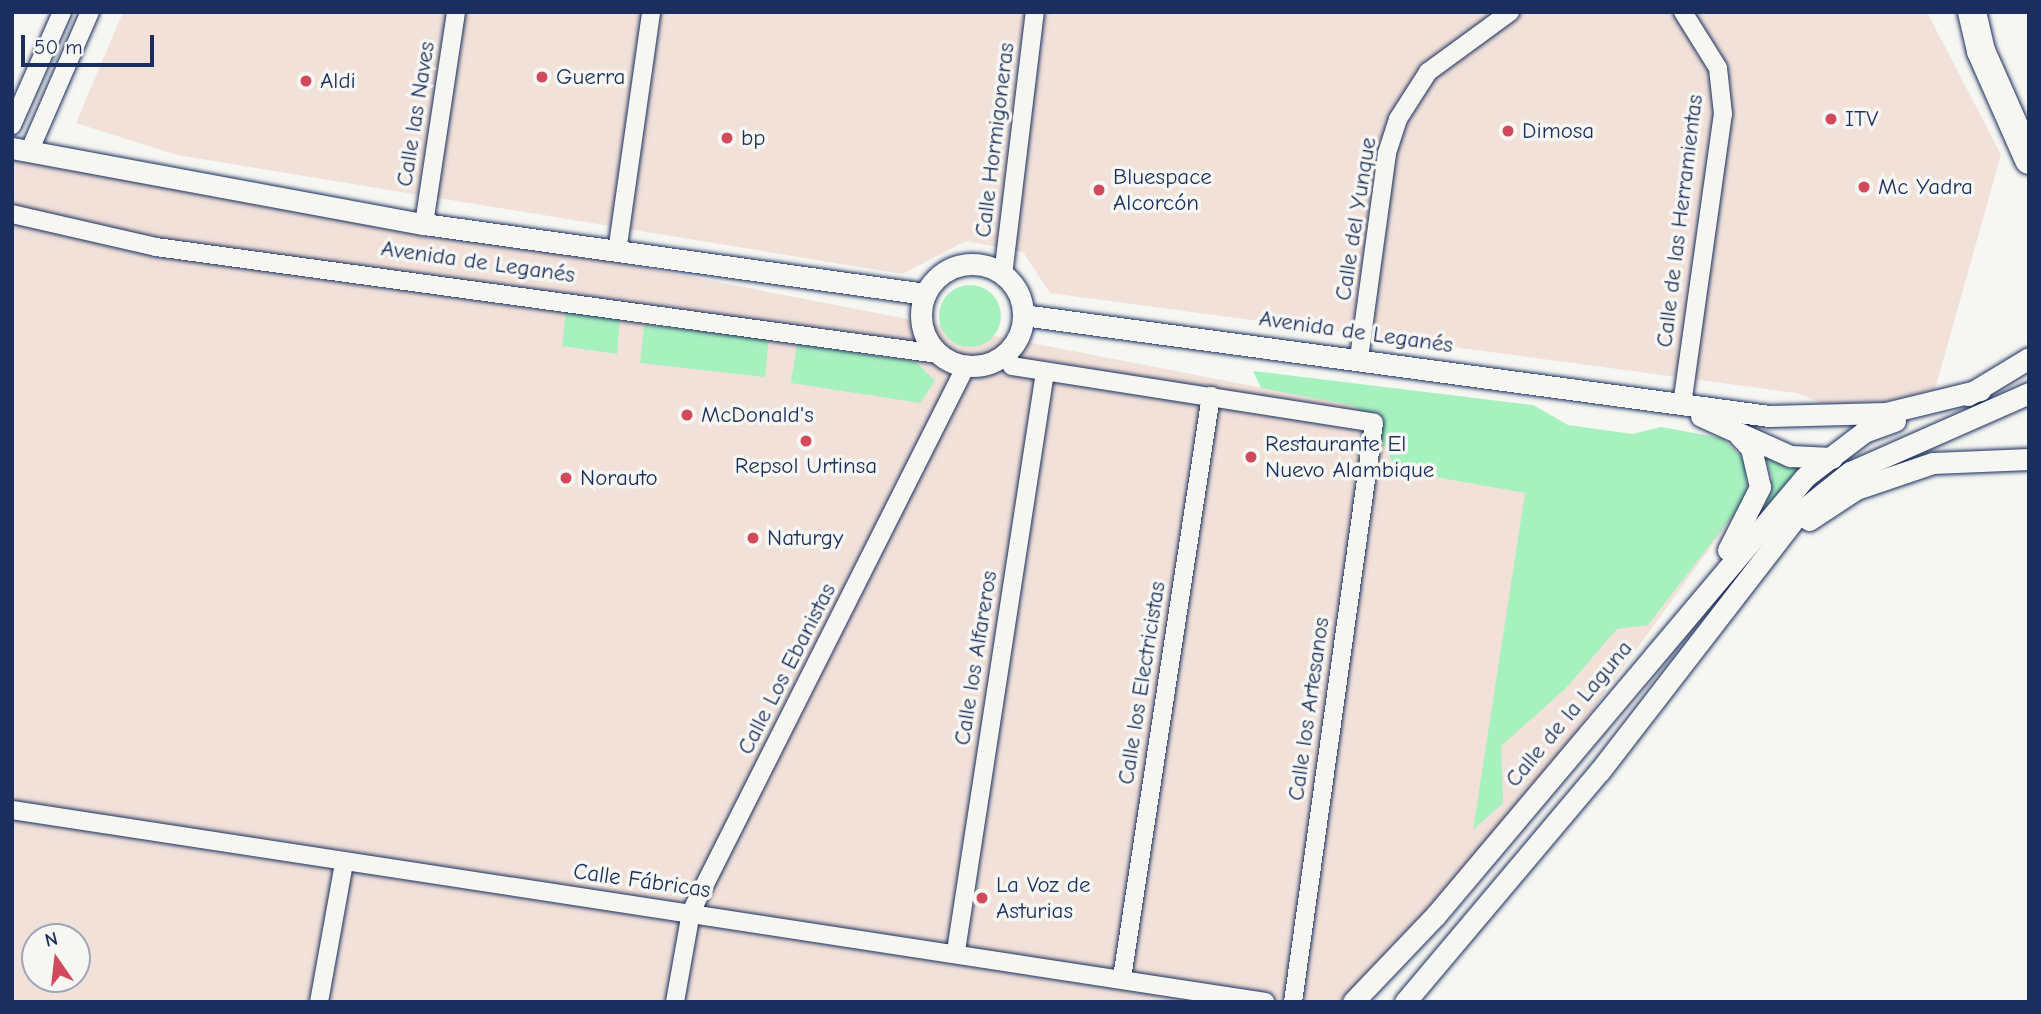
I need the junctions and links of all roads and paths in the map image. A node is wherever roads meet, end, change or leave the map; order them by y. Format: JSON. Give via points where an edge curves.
{"nodes":[{"id":1,"x":62,"y":12,"type":"edge"},
{"id":2,"x":90,"y":12,"type":"edge"},
{"id":3,"x":456,"y":12,"type":"edge"},
{"id":4,"x":651,"y":12,"type":"edge"},
{"id":5,"x":1035,"y":12,"type":"edge"},
{"id":6,"x":1510,"y":12,"type":"edge"},
{"id":7,"x":1683,"y":12,"type":"edge"},
{"id":8,"x":1972,"y":12,"type":"edge"},
{"id":9,"x":12,"y":125,"type":"edge"},
{"id":10,"x":21,"y":150,"type":"edge"},
{"id":11,"x":2029,"y":160,"type":"edge"},
{"id":12,"x":12,"y":215,"type":"edge"},
{"id":13,"x":424,"y":223,"type":"junction"},
{"id":14,"x":617,"y":252,"type":"junction"},
{"id":15,"x":1003,"y":275,"type":"junction"},
{"id":16,"x":925,"y":294,"type":"junction"},
{"id":17,"x":1023,"y":315,"type":"junction"},
{"id":18,"x":938,"y":354,"type":"junction"},
{"id":19,"x":1006,"y":354,"type":"junction"},
{"id":20,"x":1359,"y":358,"type":"junction"},
{"id":21,"x":2029,"y":358,"type":"edge"},
{"id":22,"x":966,"y":366,"type":"junction"},
{"id":23,"x":1045,"y":372,"type":"junction"},
{"id":24,"x":1980,"y":390,"type":"junction"},
{"id":25,"x":2029,"y":393,"type":"edge"},
{"id":26,"x":1211,"y":396,"type":"junction"},
{"id":27,"x":1682,"y":405,"type":"junction"},
{"id":28,"x":1968,"y":424,"type":"junction"},
{"id":29,"x":1731,"y":426,"type":"junction"},
{"id":30,"x":1823,"y":459,"type":"junction"},
{"id":31,"x":2029,"y":459,"type":"edge"},
{"id":32,"x":1758,"y":571,"type":"junction"},
{"id":33,"x":1694,"y":604,"type":"junction"},
{"id":34,"x":12,"y":810,"type":"edge"},
{"id":35,"x":344,"y":863,"type":"junction"},
{"id":36,"x":691,"y":912,"type":"junction"},
{"id":37,"x":956,"y":951,"type":"junction"},
{"id":38,"x":1122,"y":978,"type":"junction"},
{"id":39,"x":1243,"y":999,"type":"edge"},
{"id":40,"x":319,"y":1002,"type":"edge"},
{"id":41,"x":676,"y":1002,"type":"edge"},
{"id":42,"x":1265,"y":1002,"type":"edge"},
{"id":43,"x":1293,"y":1002,"type":"edge"},
{"id":44,"x":1353,"y":1002,"type":"edge"},
{"id":45,"x":1405,"y":1002,"type":"edge"}],
"edges":[{"from":1,"to":9,"type":"street"},
{"from":2,"to":10,"type":"street"},
{"from":3,"to":13,"type":"street","name":"Calle las Naves"},
{"from":4,"to":14,"type":"street"},
{"from":5,"to":15,"type":"street","name":"Calle Hormigoneras"},
{"from":6,"to":20,"type":"street","name":"Calle del Yunque","via":[[1428,72],[1398,119],[1387,153]]},
{"from":7,"to":27,"type":"street","name":"Calle de las Herramientas","via":[[1718,68],[1723,114]]},
{"from":8,"to":11,"type":"highway","via":[[1981,51]]},
{"from":10,"to":13,"type":"street","name":"Avenida de Leganés"},
{"from":12,"to":18,"type":"street","name":"Avenida de Leganés","via":[[156,247]]},
{"from":13,"to":14,"type":"street","name":"Avenida de Leganés"},
{"from":14,"to":16,"type":"street","name":"Avenida de Leganés"},
{"from":15,"to":16,"type":"street","via":[[978,265],[952,268]]},
{"from":15,"to":17,"type":"street"},
{"from":16,"to":18,"type":"street","via":[[923,332]]},
{"from":17,"to":19,"type":"street"},
{"from":17,"to":20,"type":"street","name":"Avenida de Leganés"},
{"from":18,"to":22,"type":"street"},
{"from":19,"to":22,"type":"street"},
{"from":19,"to":23,"type":"street","via":[[1012,366]]},
{"from":20,"to":27,"type":"street","name":"Avenida de Leganés"},
{"from":21,"to":24,"type":"street"},
{"from":22,"to":36,"type":"street","name":"Calle Los Ebanistas"},
{"from":23,"to":26,"type":"street"},
{"from":23,"to":37,"type":"street","name":"Calle los Alfareros"},
{"from":24,"to":27,"type":"street","name":"Avenida de Leganés","via":[[1846,418]]},
{"from":24,"to":30,"type":"street","name":"Calle de la Laguna","via":[[1864,432]]},
{"from":25,"to":28,"type":"street"},
{"from":26,"to":38,"type":"street","name":"Calle los Electricistas"},
{"from":26,"to":43,"type":"street","name":"Calle los Artesanos","via":[[1374,423]]},
{"from":27,"to":29,"type":"street","name":"Avenida de Leganés"},
{"from":28,"to":30,"type":"street"},
{"from":28,"to":32,"type":"street","via":[[1829,486],[1800,512]]},
{"from":29,"to":30,"type":"street","name":"Avenida de Leganés","via":[[1790,456]]},
{"from":29,"to":33,"type":"street","via":[[1751,448],[1760,487]]},
{"from":30,"to":33,"type":"street","name":"Calle de la Laguna"},
{"from":31,"to":32,"type":"street","via":[[1933,463],[1856,489],[1806,522]]},
{"from":32,"to":45,"type":"street"},
{"from":33,"to":44,"type":"street","name":"Calle de la Laguna","via":[[1435,916]]},
{"from":34,"to":35,"type":"street","name":"Calle Fábricas"},
{"from":35,"to":36,"type":"street","name":"Calle Fábricas"},
{"from":35,"to":40,"type":"street"},
{"from":36,"to":37,"type":"street","name":"Calle Fábricas"},
{"from":36,"to":41,"type":"street","name":"Calle Los Ebanistas"},
{"from":37,"to":38,"type":"street","name":"Calle Fábricas"},
{"from":38,"to":39,"type":"street","name":"Calle Fábricas"},
{"from":39,"to":42,"type":"street","name":"Calle Fábricas"}]}
